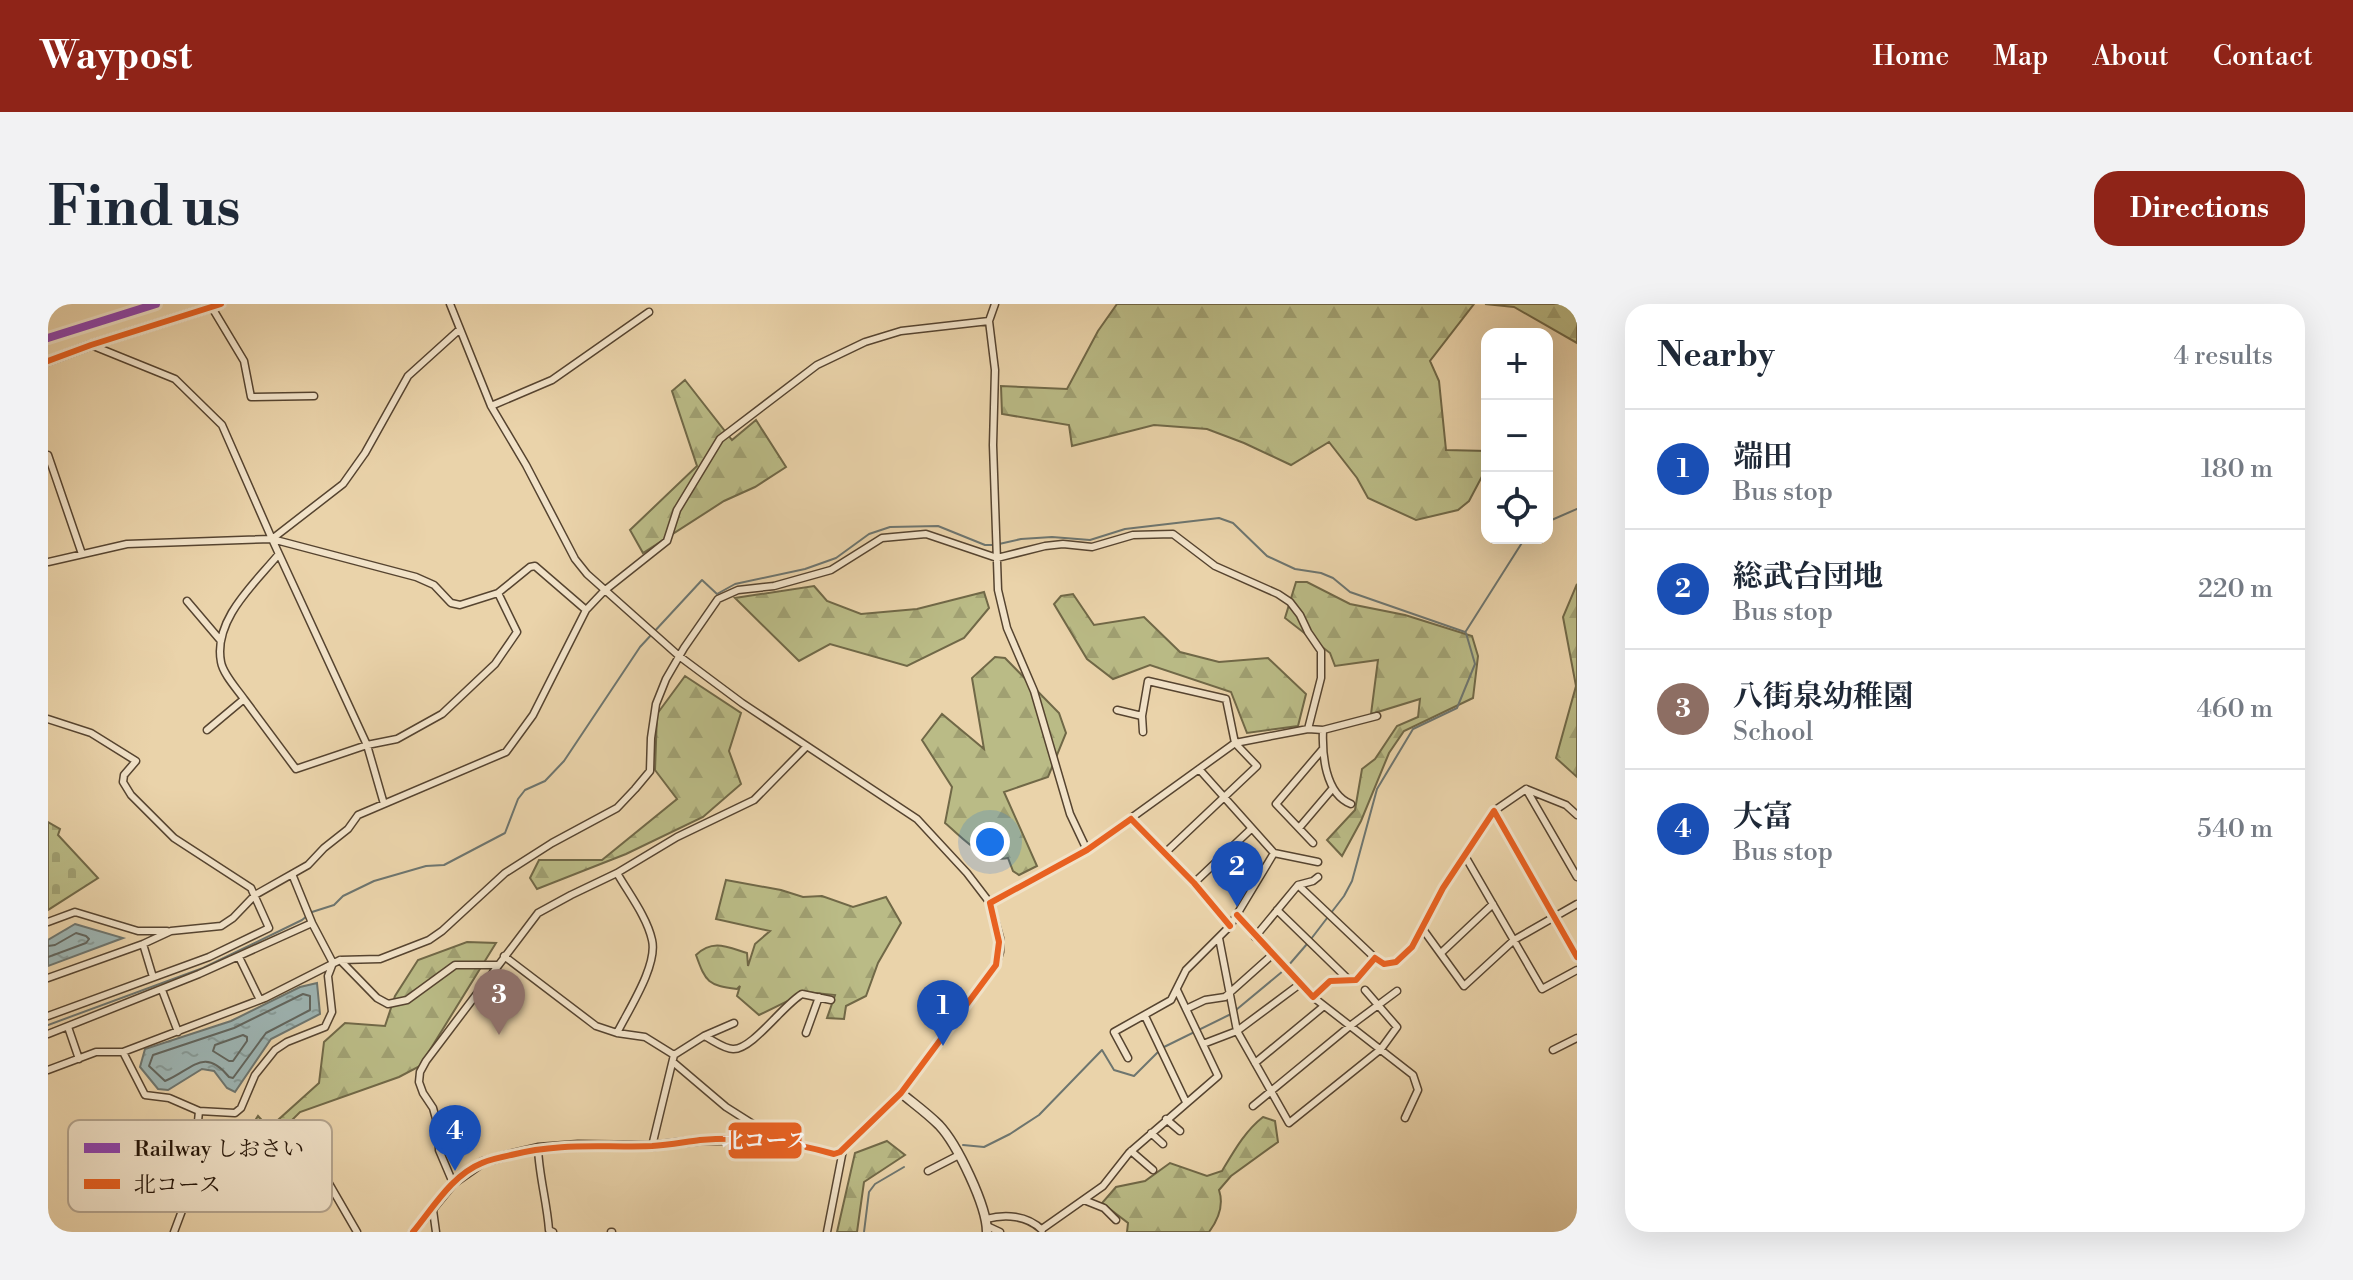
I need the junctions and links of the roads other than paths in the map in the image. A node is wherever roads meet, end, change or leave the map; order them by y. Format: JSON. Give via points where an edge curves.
{"nodes":[{"id":1,"x":221,"y":304,"type":"edge"},
{"id":2,"x":450,"y":304,"type":"edge"},
{"id":3,"x":995,"y":304,"type":"edge"},
{"id":4,"x":211,"y":306,"type":"junction"},
{"id":5,"x":649,"y":312,"type":"dead end"},
{"id":6,"x":989,"y":321,"type":"junction"},
{"id":7,"x":460,"y":329,"type":"junction"},
{"id":8,"x":91,"y":345,"type":"junction"},
{"id":9,"x":48,"y":361,"type":"edge"},
{"id":10,"x":314,"y":396,"type":"dead end"},
{"id":11,"x":491,"y":406,"type":"junction"},
{"id":12,"x":48,"y":455,"type":"edge"},
{"id":13,"x":272,"y":539,"type":"junction"},
{"id":14,"x":82,"y":554,"type":"junction"},
{"id":15,"x":278,"y":555,"type":"junction"},
{"id":16,"x":997,"y":558,"type":"junction"},
{"id":17,"x":48,"y":562,"type":"edge"},
{"id":18,"x":604,"y":591,"type":"junction"},
{"id":19,"x":498,"y":593,"type":"junction"},
{"id":20,"x":187,"y":601,"type":"dead end"},
{"id":21,"x":586,"y":610,"type":"junction"},
{"id":22,"x":221,"y":641,"type":"junction"},
{"id":23,"x":679,"y":656,"type":"junction"},
{"id":24,"x":244,"y":699,"type":"junction"},
{"id":25,"x":1117,"y":710,"type":"dead end"},
{"id":26,"x":1142,"y":716,"type":"junction"},
{"id":27,"x":1377,"y":716,"type":"dead end"},
{"id":28,"x":48,"y":719,"type":"edge"},
{"id":29,"x":1308,"y":729,"type":"junction"},
{"id":30,"x":207,"y":730,"type":"dead end"},
{"id":31,"x":1323,"y":730,"type":"junction"},
{"id":32,"x":1143,"y":732,"type":"dead end"},
{"id":33,"x":1235,"y":743,"type":"junction"},
{"id":34,"x":367,"y":745,"type":"junction"},
{"id":35,"x":806,"y":747,"type":"junction"},
{"id":36,"x":1322,"y":750,"type":"junction"},
{"id":37,"x":1199,"y":769,"type":"junction"},
{"id":38,"x":1333,"y":788,"type":"junction"},
{"id":39,"x":1526,"y":789,"type":"junction"},
{"id":40,"x":1223,"y":798,"type":"junction"},
{"id":41,"x":384,"y":804,"type":"junction"},
{"id":42,"x":1351,"y":804,"type":"dead end"},
{"id":43,"x":1494,"y":811,"type":"junction"},
{"id":44,"x":1577,"y":815,"type":"edge"},
{"id":45,"x":1131,"y":819,"type":"junction"},
{"id":46,"x":1299,"y":828,"type":"junction"},
{"id":47,"x":1251,"y":829,"type":"junction"},
{"id":48,"x":1313,"y":843,"type":"dead end"},
{"id":49,"x":1087,"y":850,"type":"junction"},
{"id":50,"x":1165,"y":853,"type":"junction"},
{"id":51,"x":1274,"y":853,"type":"junction"},
{"id":52,"x":1465,"y":856,"type":"junction"},
{"id":53,"x":1318,"y":862,"type":"dead end"},
{"id":54,"x":617,"y":873,"type":"junction"},
{"id":55,"x":292,"y":874,"type":"junction"},
{"id":56,"x":1318,"y":877,"type":"dead end"},
{"id":57,"x":1577,"y":877,"type":"edge"},
{"id":58,"x":1194,"y":883,"type":"junction"},
{"id":59,"x":1298,"y":885,"type":"junction"},
{"id":60,"x":255,"y":895,"type":"junction"},
{"id":61,"x":990,"y":903,"type":"junction"},
{"id":62,"x":1493,"y":904,"type":"junction"},
{"id":63,"x":1577,"y":904,"type":"edge"},
{"id":64,"x":1277,"y":910,"type":"junction"},
{"id":65,"x":1237,"y":915,"type":"junction"},
{"id":66,"x":1554,"y":917,"type":"junction"},
{"id":67,"x":48,"y":922,"type":"edge"},
{"id":68,"x":312,"y":923,"type":"junction"},
{"id":69,"x":1230,"y":926,"type":"junction"},
{"id":70,"x":1422,"y":928,"type":"junction"},
{"id":71,"x":171,"y":931,"type":"junction"},
{"id":72,"x":1255,"y":937,"type":"junction"},
{"id":73,"x":1219,"y":938,"type":"junction"},
{"id":74,"x":1514,"y":940,"type":"junction"},
{"id":75,"x":143,"y":944,"type":"junction"},
{"id":76,"x":1441,"y":953,"type":"junction"},
{"id":77,"x":1272,"y":955,"type":"junction"},
{"id":78,"x":504,"y":956,"type":"junction"},
{"id":79,"x":239,"y":957,"type":"junction"},
{"id":80,"x":1577,"y":957,"type":"edge"},
{"id":81,"x":1375,"y":958,"type":"junction"},
{"id":82,"x":336,"y":961,"type":"junction"},
{"id":83,"x":498,"y":965,"type":"junction"},
{"id":84,"x":1577,"y":970,"type":"edge"},
{"id":85,"x":153,"y":977,"type":"junction"},
{"id":86,"x":48,"y":978,"type":"edge"},
{"id":87,"x":1350,"y":981,"type":"junction"},
{"id":88,"x":1300,"y":984,"type":"junction"},
{"id":89,"x":162,"y":990,"type":"junction"},
{"id":90,"x":1177,"y":990,"type":"junction"},
{"id":91,"x":1365,"y":990,"type":"dead end"},
{"id":92,"x":1397,"y":991,"type":"dead end"},
{"id":93,"x":1230,"y":993,"type":"junction"},
{"id":94,"x":103,"y":996,"type":"junction"},
{"id":95,"x":819,"y":997,"type":"junction"},
{"id":96,"x":1313,"y":997,"type":"junction"},
{"id":97,"x":260,"y":1000,"type":"junction"},
{"id":98,"x":831,"y":1000,"type":"dead end"},
{"id":99,"x":1378,"y":1005,"type":"junction"},
{"id":100,"x":1324,"y":1006,"type":"junction"},
{"id":101,"x":1186,"y":1009,"type":"junction"},
{"id":102,"x":108,"y":1011,"type":"junction"},
{"id":103,"x":48,"y":1016,"type":"edge"},
{"id":104,"x":1145,"y":1016,"type":"junction"},
{"id":105,"x":734,"y":1023,"type":"dead end"},
{"id":106,"x":1350,"y":1026,"type":"junction"},
{"id":107,"x":68,"y":1027,"type":"junction"},
{"id":108,"x":1237,"y":1031,"type":"junction"},
{"id":109,"x":178,"y":1032,"type":"junction"},
{"id":110,"x":617,"y":1033,"type":"junction"},
{"id":111,"x":806,"y":1033,"type":"dead end"},
{"id":112,"x":48,"y":1034,"type":"edge"},
{"id":113,"x":704,"y":1036,"type":"junction"},
{"id":114,"x":1575,"y":1039,"type":"edge"},
{"id":115,"x":1203,"y":1044,"type":"junction"},
{"id":116,"x":1577,"y":1047,"type":"edge"},
{"id":117,"x":1381,"y":1049,"type":"junction"},
{"id":118,"x":1553,"y":1050,"type":"dead end"},
{"id":119,"x":123,"y":1052,"type":"junction"},
{"id":120,"x":1128,"y":1058,"type":"dead end"},
{"id":121,"x":79,"y":1059,"type":"junction"},
{"id":122,"x":673,"y":1059,"type":"junction"},
{"id":123,"x":1255,"y":1063,"type":"junction"},
{"id":124,"x":48,"y":1070,"type":"edge"},
{"id":125,"x":901,"y":1093,"type":"junction"},
{"id":126,"x":1270,"y":1093,"type":"junction"},
{"id":127,"x":1186,"y":1102,"type":"junction"},
{"id":128,"x":1253,"y":1106,"type":"dead end"},
{"id":129,"x":199,"y":1111,"type":"junction"},
{"id":130,"x":1405,"y":1118,"type":"dead end"},
{"id":131,"x":1166,"y":1119,"type":"junction"},
{"id":132,"x":198,"y":1120,"type":"edge"},
{"id":133,"x":1180,"y":1131,"type":"dead end"},
{"id":134,"x":1151,"y":1133,"type":"junction"},
{"id":135,"x":774,"y":1140,"type":"junction"},
{"id":136,"x":1163,"y":1144,"type":"dead end"},
{"id":137,"x":652,"y":1146,"type":"junction"},
{"id":138,"x":538,"y":1148,"type":"junction"},
{"id":139,"x":843,"y":1150,"type":"junction"},
{"id":140,"x":1131,"y":1151,"type":"junction"},
{"id":141,"x":959,"y":1155,"type":"junction"},
{"id":142,"x":1153,"y":1170,"type":"dead end"},
{"id":143,"x":928,"y":1171,"type":"dead end"},
{"id":144,"x":453,"y":1183,"type":"junction"},
{"id":145,"x":332,"y":1189,"type":"edge"},
{"id":146,"x":1084,"y":1200,"type":"junction"},
{"id":147,"x":433,"y":1210,"type":"junction"},
{"id":148,"x":182,"y":1212,"type":"edge"},
{"id":149,"x":1116,"y":1220,"type":"dead end"},
{"id":150,"x":986,"y":1226,"type":"edge"},
{"id":151,"x":1043,"y":1231,"type":"edge"},
{"id":152,"x":174,"y":1232,"type":"edge"},
{"id":153,"x":357,"y":1232,"type":"edge"},
{"id":154,"x":413,"y":1232,"type":"edge"},
{"id":155,"x":436,"y":1232,"type":"edge"},
{"id":156,"x":553,"y":1232,"type":"edge"},
{"id":157,"x":827,"y":1232,"type":"edge"},
{"id":158,"x":1000,"y":1232,"type":"edge"}],
"edges":[{"from":1,"to":4,"type":"street"},
{"from":2,"to":7,"type":"street"},
{"from":3,"to":6,"type":"street"},
{"from":4,"to":8,"type":"street"},
{"from":4,"to":10,"type":"street","via":[[244,361],[251,397]]},
{"from":5,"to":11,"type":"street","via":[[552,380]]},
{"from":6,"to":16,"type":"street","via":[[995,370]]},
{"from":6,"to":18,"type":"street","via":[[901,331],[817,365],[720,439],[677,510],[667,541]]},
{"from":7,"to":11,"type":"street"},
{"from":7,"to":13,"type":"street","via":[[408,376],[343,484]]},
{"from":8,"to":9,"type":"street"},
{"from":8,"to":13,"type":"street","via":[[175,379],[222,425]]},
{"from":11,"to":18,"type":"street","via":[[575,559]]},
{"from":12,"to":14,"type":"street"},
{"from":13,"to":14,"type":"street","via":[[127,544]]},
{"from":13,"to":15,"type":"street"},
{"from":13,"to":19,"type":"street","via":[[416,577],[434,585],[451,603]]},
{"from":14,"to":17,"type":"street"},
{"from":15,"to":22,"type":"street","via":[[235,609]]},
{"from":15,"to":34,"type":"street"},
{"from":16,"to":23,"type":"street","via":[[926,534],[882,538],[831,570],[718,599]]},
{"from":16,"to":29,"type":"street","via":[[1045,546],[1092,547],[1133,535],[1173,534],[1215,566],[1278,594],[1300,615],[1321,651],[1321,678]]},
{"from":16,"to":49,"type":"street","via":[[1007,628],[1034,691],[1070,814]]},
{"from":18,"to":21,"type":"street"},
{"from":18,"to":23,"type":"street"},
{"from":19,"to":21,"type":"street","via":[[535,566]]},
{"from":19,"to":34,"type":"street","via":[[517,632],[495,664],[442,714],[397,739]]},
{"from":20,"to":22,"type":"street"},
{"from":21,"to":41,"type":"street","via":[[533,715],[506,752]]},
{"from":22,"to":24,"type":"street","via":[[221,664]]},
{"from":23,"to":35,"type":"street"},
{"from":23,"to":82,"type":"street","via":[[656,704],[650,771],[617,808],[505,873],[429,940],[380,959]]},
{"from":24,"to":30,"type":"street"},
{"from":24,"to":34,"type":"street","via":[[296,769]]},
{"from":25,"to":26,"type":"street"},
{"from":26,"to":32,"type":"street"},
{"from":26,"to":33,"type":"street","via":[[1148,681],[1226,699]]},
{"from":27,"to":31,"type":"street"},
{"from":28,"to":60,"type":"street","via":[[91,733],[136,761],[124,775],[131,795],[174,838]]},
{"from":29,"to":31,"type":"street"},
{"from":29,"to":33,"type":"street"},
{"from":31,"to":36,"type":"street"},
{"from":33,"to":37,"type":"street"},
{"from":33,"to":40,"type":"street","via":[[1257,766]]},
{"from":34,"to":41,"type":"street"},
{"from":35,"to":54,"type":"street","via":[[754,800]]},
{"from":35,"to":61,"type":"street","via":[[917,819]]},
{"from":36,"to":38,"type":"street"},
{"from":36,"to":46,"type":"street","via":[[1276,804]]},
{"from":37,"to":40,"type":"street"},
{"from":37,"to":45,"type":"street"},
{"from":38,"to":42,"type":"street"},
{"from":38,"to":46,"type":"street"},
{"from":39,"to":43,"type":"street"},
{"from":39,"to":44,"type":"street"},
{"from":39,"to":57,"type":"street"},
{"from":40,"to":47,"type":"street"},
{"from":40,"to":50,"type":"street"},
{"from":41,"to":55,"type":"street","via":[[358,815]]},
{"from":43,"to":52,"type":"street"},
{"from":43,"to":66,"type":"street"},
{"from":45,"to":49,"type":"street"},
{"from":45,"to":50,"type":"street"},
{"from":46,"to":48,"type":"street"},
{"from":47,"to":51,"type":"street"},
{"from":47,"to":58,"type":"street"},
{"from":49,"to":61,"type":"street"},
{"from":50,"to":58,"type":"street"},
{"from":51,"to":53,"type":"street"},
{"from":51,"to":65,"type":"street"},
{"from":52,"to":62,"type":"street"},
{"from":52,"to":70,"type":"street"},
{"from":54,"to":78,"type":"street","via":[[538,913]]},
{"from":54,"to":110,"type":"street","via":[[653,941],[648,970]]},
{"from":55,"to":60,"type":"street"},
{"from":55,"to":68,"type":"street"},
{"from":56,"to":59,"type":"street"},
{"from":58,"to":69,"type":"street"},
{"from":59,"to":64,"type":"street"},
{"from":59,"to":81,"type":"street"},
{"from":60,"to":71,"type":"street","via":[[221,926]]},
{"from":60,"to":85,"type":"street","via":[[269,928]]},
{"from":61,"to":125,"type":"street","via":[[1000,938],[996,965]]},
{"from":62,"to":74,"type":"street"},
{"from":62,"to":76,"type":"street"},
{"from":63,"to":66,"type":"street"},
{"from":64,"to":72,"type":"street"},
{"from":64,"to":87,"type":"street"},
{"from":65,"to":69,"type":"street"},
{"from":65,"to":72,"type":"street"},
{"from":66,"to":74,"type":"street"},
{"from":66,"to":80,"type":"street"},
{"from":67,"to":71,"type":"street","via":[[75,912],[138,931]]},
{"from":68,"to":79,"type":"street"},
{"from":68,"to":82,"type":"street"},
{"from":69,"to":73,"type":"street"},
{"from":70,"to":76,"type":"street"},
{"from":70,"to":81,"type":"street","via":[[1396,962],[1384,964]]},
{"from":71,"to":75,"type":"street"},
{"from":72,"to":77,"type":"street"},
{"from":73,"to":90,"type":"street","via":[[1186,970]]},
{"from":73,"to":93,"type":"street"},
{"from":74,"to":76,"type":"street","via":[[1464,986]]},
{"from":74,"to":84,"type":"street","via":[[1542,989]]},
{"from":75,"to":85,"type":"street"},
{"from":75,"to":86,"type":"street"},
{"from":77,"to":88,"type":"street"},
{"from":77,"to":93,"type":"street"},
{"from":78,"to":83,"type":"street"},
{"from":78,"to":110,"type":"street","via":[[585,1020]]},
{"from":79,"to":89,"type":"street"},
{"from":79,"to":97,"type":"street"},
{"from":81,"to":87,"type":"street"},
{"from":82,"to":83,"type":"street","via":[[388,1004],[407,1000],[455,965]]},
{"from":82,"to":97,"type":"street"},
{"from":82,"to":129,"type":"street","via":[[328,976],[332,1012],[325,1027],[275,1050],[255,1075],[239,1111]]},
{"from":83,"to":144,"type":"street","via":[[420,1072],[419,1082],[438,1126],[439,1150]]},
{"from":85,"to":94,"type":"street"},
{"from":87,"to":96,"type":"street","via":[[1330,981]]},
{"from":88,"to":96,"type":"street"},
{"from":88,"to":108,"type":"street"},
{"from":89,"to":102,"type":"street"},
{"from":89,"to":109,"type":"street"},
{"from":90,"to":101,"type":"street"},
{"from":90,"to":104,"type":"street"},
{"from":91,"to":99,"type":"street"},
{"from":92,"to":99,"type":"street"},
{"from":93,"to":101,"type":"street"},
{"from":93,"to":108,"type":"street"},
{"from":94,"to":102,"type":"street"},
{"from":94,"to":103,"type":"street"},
{"from":95,"to":98,"type":"street"},
{"from":95,"to":111,"type":"street"},
{"from":95,"to":113,"type":"street","via":[[802,994],[791,1000],[736,1049]]},
{"from":96,"to":100,"type":"street"},
{"from":97,"to":109,"type":"street"},
{"from":99,"to":106,"type":"street"},
{"from":99,"to":117,"type":"street","via":[[1397,1027]]},
{"from":100,"to":106,"type":"street"},
{"from":100,"to":123,"type":"street"},
{"from":101,"to":115,"type":"street"},
{"from":102,"to":107,"type":"street"},
{"from":104,"to":120,"type":"street","via":[[1114,1032]]},
{"from":104,"to":127,"type":"street"},
{"from":105,"to":113,"type":"street"},
{"from":106,"to":117,"type":"street"},
{"from":106,"to":126,"type":"street"},
{"from":107,"to":112,"type":"street"},
{"from":107,"to":121,"type":"street"},
{"from":108,"to":115,"type":"street"},
{"from":108,"to":123,"type":"street"},
{"from":109,"to":119,"type":"street"},
{"from":110,"to":122,"type":"street","via":[[645,1037]]},
{"from":113,"to":122,"type":"street"},
{"from":114,"to":116,"type":"street"},
{"from":114,"to":118,"type":"street"},
{"from":115,"to":127,"type":"street","via":[[1218,1076]]},
{"from":117,"to":126,"type":"street","via":[[1289,1123]]},
{"from":117,"to":130,"type":"street","via":[[1413,1075],[1418,1090]]},
{"from":119,"to":121,"type":"street","via":[[96,1052]]},
{"from":119,"to":129,"type":"street","via":[[145,1095]]},
{"from":121,"to":124,"type":"street"},
{"from":122,"to":135,"type":"street","via":[[726,1107]]},
{"from":122,"to":137,"type":"street"},
{"from":123,"to":126,"type":"street"},
{"from":125,"to":139,"type":"street"},
{"from":125,"to":141,"type":"street","via":[[941,1127]]},
{"from":126,"to":128,"type":"street"},
{"from":127,"to":131,"type":"street"},
{"from":129,"to":132,"type":"street"},
{"from":131,"to":133,"type":"street"},
{"from":131,"to":134,"type":"street"},
{"from":134,"to":136,"type":"street"},
{"from":134,"to":140,"type":"street"},
{"from":135,"to":137,"type":"street"},
{"from":135,"to":139,"type":"street","via":[[834,1154]]},
{"from":137,"to":138,"type":"street"},
{"from":138,"to":144,"type":"street","via":[[483,1162]]},
{"from":138,"to":156,"type":"street"},
{"from":139,"to":157,"type":"street"},
{"from":140,"to":142,"type":"street"},
{"from":140,"to":146,"type":"street","via":[[1103,1186]]},
{"from":141,"to":143,"type":"street"},
{"from":141,"to":150,"type":"street"},
{"from":144,"to":147,"type":"street"},
{"from":145,"to":153,"type":"street"},
{"from":146,"to":149,"type":"street"},
{"from":146,"to":151,"type":"street"},
{"from":147,"to":154,"type":"street"},
{"from":147,"to":155,"type":"street"},
{"from":148,"to":152,"type":"street"},
{"from":150,"to":151,"type":"street","via":[[997,1216],[1019,1217]]},
{"from":150,"to":158,"type":"street"}]}
